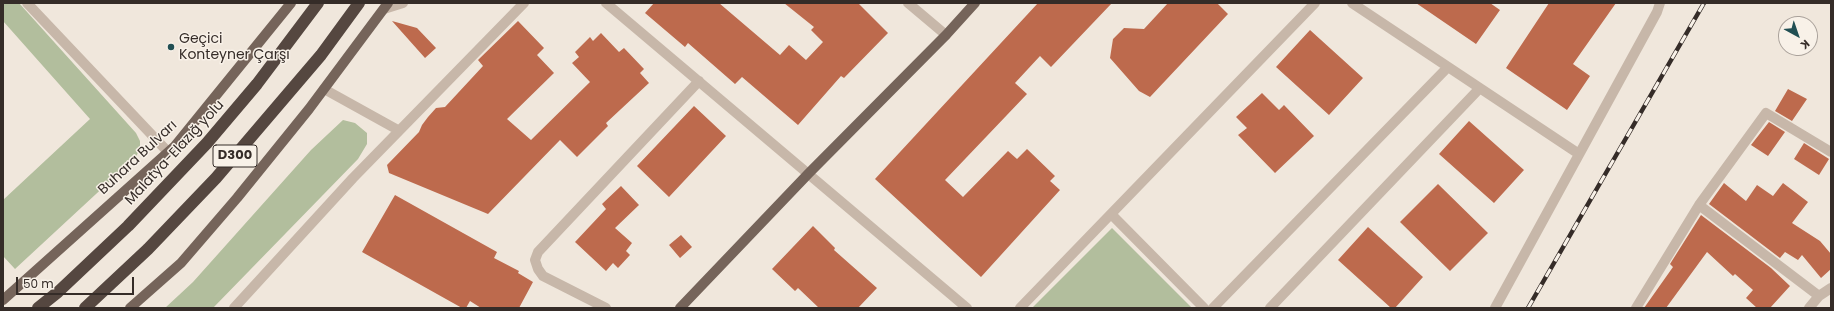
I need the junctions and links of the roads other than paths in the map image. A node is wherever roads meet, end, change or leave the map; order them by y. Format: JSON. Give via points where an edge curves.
{"nodes":[{"id":1,"x":28,"y":3,"type":"edge"},
{"id":2,"x":291,"y":3,"type":"edge"},
{"id":3,"x":318,"y":3,"type":"edge"},
{"id":4,"x":359,"y":3,"type":"edge"},
{"id":5,"x":403,"y":3,"type":"edge"},
{"id":6,"x":524,"y":3,"type":"edge"},
{"id":7,"x":606,"y":3,"type":"edge"},
{"id":8,"x":908,"y":3,"type":"edge"},
{"id":9,"x":975,"y":3,"type":"edge"},
{"id":10,"x":1315,"y":3,"type":"edge"},
{"id":11,"x":1352,"y":3,"type":"edge"},
{"id":12,"x":1660,"y":3,"type":"edge"},
{"id":13,"x":386,"y":6,"type":"edge"},
{"id":14,"x":946,"y":35,"type":"junction"},
{"id":15,"x":1447,"y":68,"type":"junction"},
{"id":16,"x":699,"y":81,"type":"junction"},
{"id":17,"x":324,"y":89,"type":"junction"},
{"id":18,"x":1479,"y":89,"type":"junction"},
{"id":19,"x":398,"y":130,"type":"junction"},
{"id":20,"x":168,"y":152,"type":"junction"},
{"id":21,"x":1831,"y":152,"type":"edge"},
{"id":22,"x":1579,"y":154,"type":"junction"},
{"id":23,"x":809,"y":173,"type":"junction"},
{"id":24,"x":1699,"y":205,"type":"junction"},
{"id":25,"x":1111,"y":214,"type":"junction"},
{"id":26,"x":1831,"y":288,"type":"edge"},
{"id":27,"x":1819,"y":296,"type":"junction"},
{"id":28,"x":3,"y":300,"type":"edge"},
{"id":29,"x":38,"y":308,"type":"edge"},
{"id":30,"x":85,"y":308,"type":"edge"},
{"id":31,"x":130,"y":308,"type":"edge"},
{"id":32,"x":234,"y":308,"type":"edge"},
{"id":33,"x":606,"y":308,"type":"edge"},
{"id":34,"x":680,"y":308,"type":"edge"},
{"id":35,"x":967,"y":308,"type":"edge"},
{"id":36,"x":1020,"y":308,"type":"edge"},
{"id":37,"x":1204,"y":308,"type":"edge"},
{"id":38,"x":1213,"y":308,"type":"edge"},
{"id":39,"x":1270,"y":308,"type":"edge"},
{"id":40,"x":1495,"y":308,"type":"edge"},
{"id":41,"x":1636,"y":308,"type":"edge"},
{"id":42,"x":1809,"y":308,"type":"edge"}],
"edges":[{"from":1,"to":20,"type":"street"},
{"from":2,"to":20,"type":"main road","name":"Buhara Bulvarı","via":[[200,117]]},
{"from":3,"to":29,"type":"highway","name":"Malatya-Elazığ yolu","number":"D300","via":[[257,84],[207,143],[128,226]]},
{"from":4,"to":30,"type":"highway","number":"D300","via":[[321,55],[216,178],[148,249]]},
{"from":5,"to":13,"type":"street"},
{"from":6,"to":19,"type":"street"},
{"from":7,"to":16,"type":"street"},
{"from":8,"to":14,"type":"street"},
{"from":9,"to":14,"type":"main road"},
{"from":10,"to":25,"type":"street"},
{"from":11,"to":15,"type":"street"},
{"from":12,"to":22,"type":"street"},
{"from":13,"to":17,"type":"main road"},
{"from":14,"to":23,"type":"main road"},
{"from":15,"to":18,"type":"street"},
{"from":15,"to":38,"type":"street"},
{"from":16,"to":23,"type":"street"},
{"from":16,"to":33,"type":"street","via":[[538,252],[535,260],[543,276]]},
{"from":17,"to":19,"type":"street"},
{"from":17,"to":31,"type":"main road","via":[[181,263]]},
{"from":18,"to":22,"type":"street"},
{"from":18,"to":39,"type":"street"},
{"from":19,"to":32,"type":"street"},
{"from":20,"to":28,"type":"main road","name":"Buhara Bulvarı"},
{"from":21,"to":24,"type":"street","via":[[1766,113]]},
{"from":22,"to":40,"type":"street"},
{"from":23,"to":34,"type":"main road"},
{"from":23,"to":35,"type":"street"},
{"from":24,"to":27,"type":"street"},
{"from":24,"to":41,"type":"street"},
{"from":25,"to":36,"type":"street"},
{"from":25,"to":37,"type":"street"},
{"from":26,"to":27,"type":"street"},
{"from":27,"to":42,"type":"street"}]}
